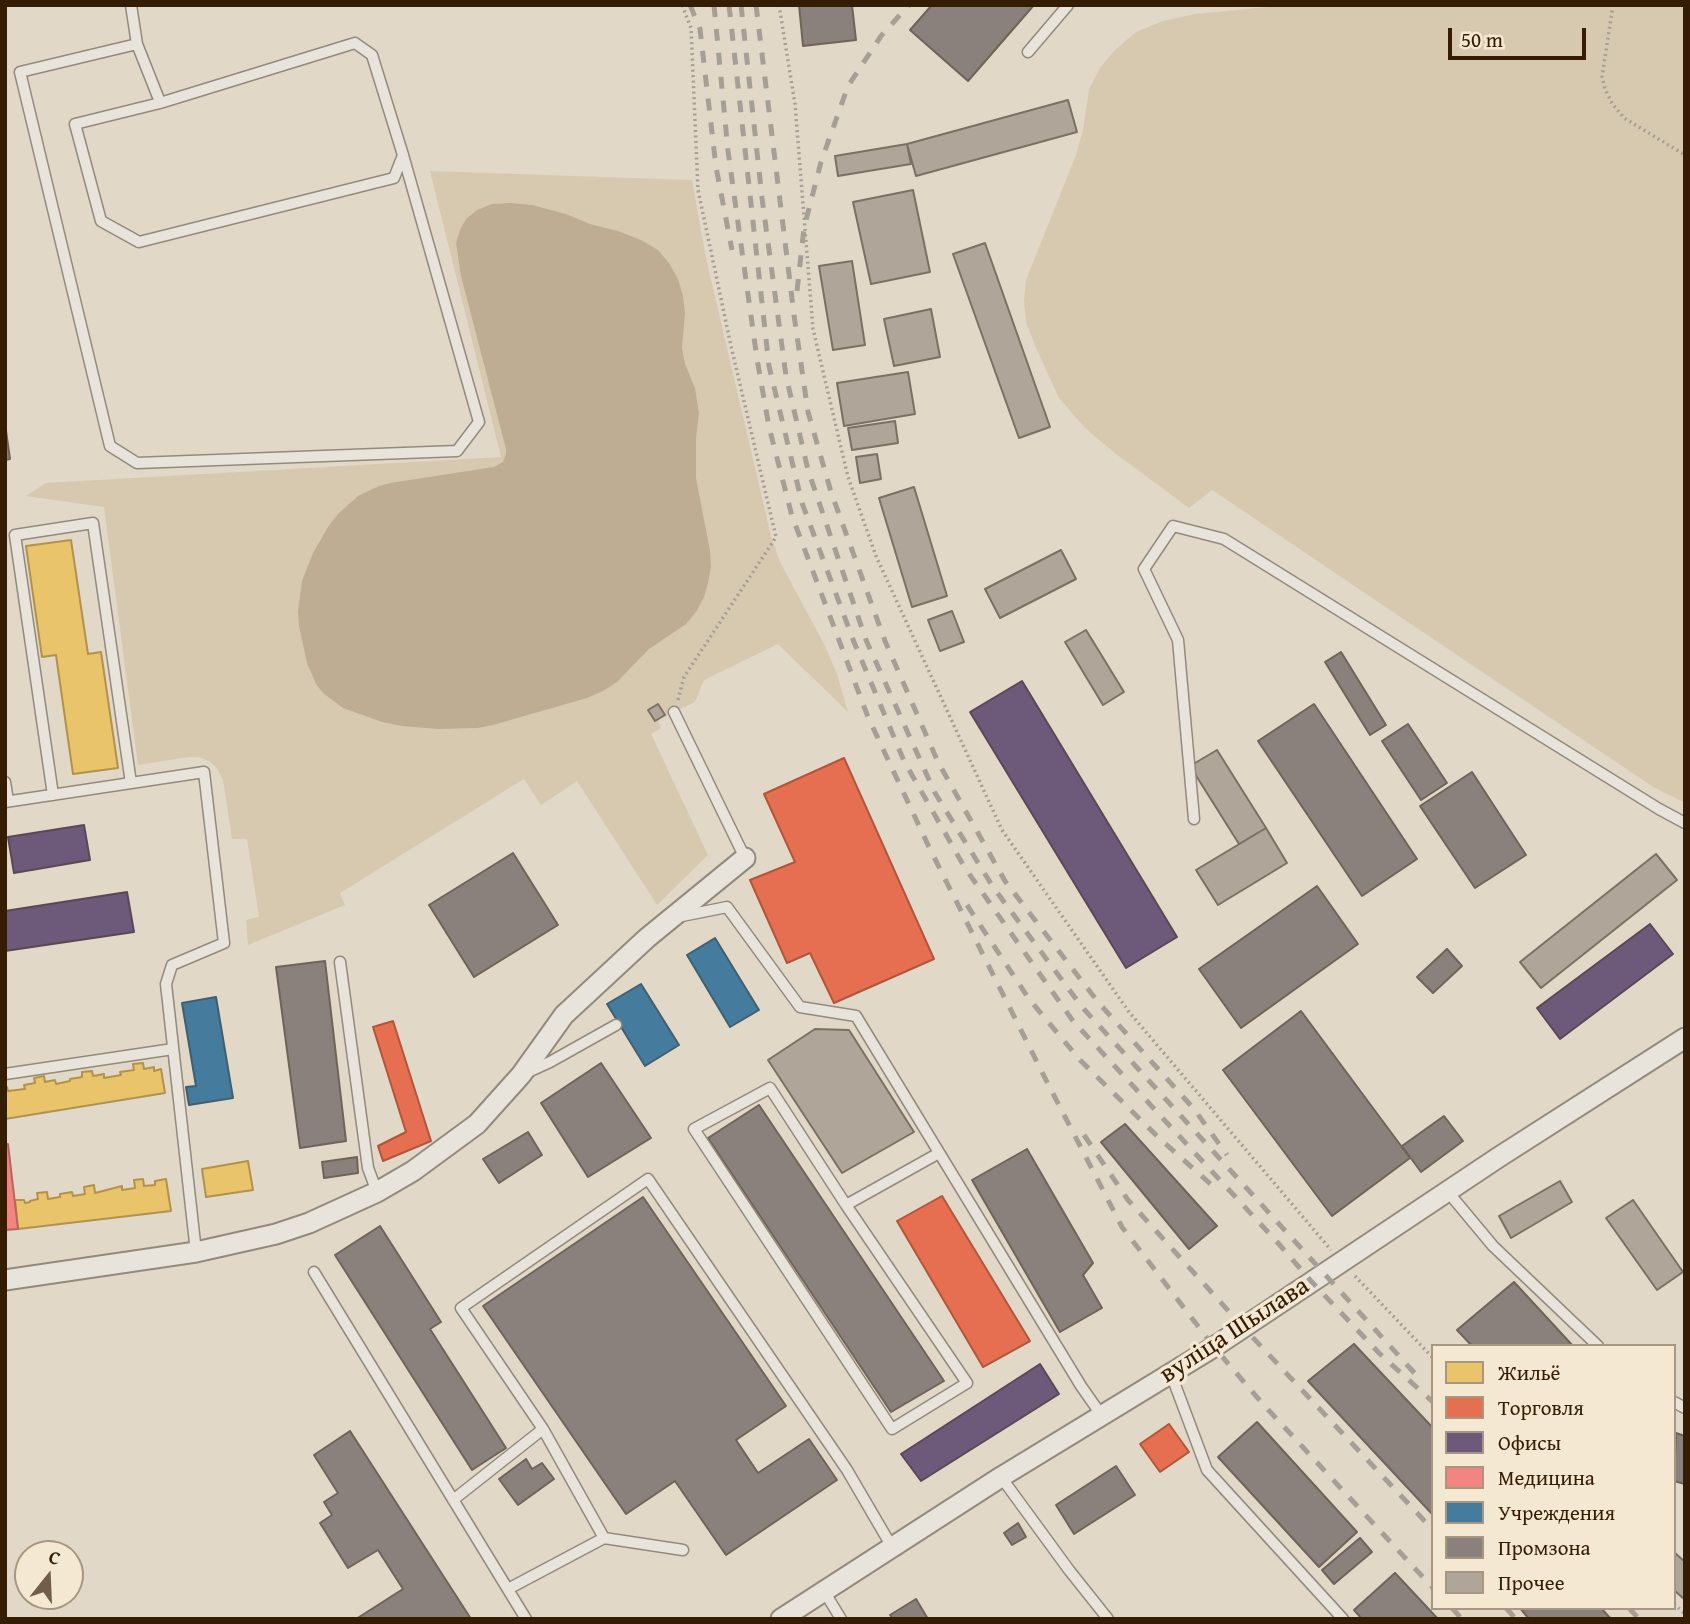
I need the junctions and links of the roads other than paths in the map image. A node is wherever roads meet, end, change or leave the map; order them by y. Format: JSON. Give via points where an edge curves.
{"nodes":[{"id":1,"x":131,"y":5,"type":"edge"},
{"id":2,"x":1068,"y":5,"type":"edge"},
{"id":3,"x":137,"y":44,"type":"junction"},
{"id":4,"x":1028,"y":52,"type":"dead end"},
{"id":5,"x":160,"y":102,"type":"junction"},
{"id":6,"x":403,"y":155,"type":"junction"},
{"id":7,"x":674,"y":712,"type":"road end"},
{"id":8,"x":5,"y":782,"type":"edge"},
{"id":9,"x":131,"y":783,"type":"junction"},
{"id":10,"x":53,"y":795,"type":"junction"},
{"id":11,"x":7,"y":802,"type":"edge"},
{"id":12,"x":1194,"y":819,"type":"dead end"},
{"id":13,"x":1685,"y":823,"type":"edge"},
{"id":14,"x":745,"y":858,"type":"joint"},
{"id":15,"x":674,"y":917,"type":"junction"},
{"id":16,"x":340,"y":962,"type":"dead end"},
{"id":17,"x":616,"y":1025,"type":"dead end"},
{"id":18,"x":1685,"y":1038,"type":"edge"},
{"id":19,"x":173,"y":1049,"type":"junction"},
{"id":20,"x":5,"y":1074,"type":"edge"},
{"id":21,"x":521,"y":1075,"type":"junction"},
{"id":22,"x":939,"y":1153,"type":"junction"},
{"id":23,"x":377,"y":1192,"type":"junction"},
{"id":24,"x":1448,"y":1192,"type":"junction"},
{"id":25,"x":846,"y":1205,"type":"junction"},
{"id":26,"x":195,"y":1252,"type":"junction"},
{"id":27,"x":314,"y":1272,"type":"dead end"},
{"id":28,"x":5,"y":1280,"type":"edge"},
{"id":29,"x":1596,"y":1344,"type":"edge"},
{"id":30,"x":1171,"y":1374,"type":"junction"},
{"id":31,"x":1102,"y":1416,"type":"junction"},
{"id":32,"x":543,"y":1429,"type":"junction"},
{"id":33,"x":1001,"y":1478,"type":"junction"},
{"id":34,"x":453,"y":1500,"type":"junction"},
{"id":35,"x":604,"y":1538,"type":"junction"},
{"id":36,"x":892,"y":1547,"type":"junction"},
{"id":37,"x":683,"y":1550,"type":"dead end"},
{"id":38,"x":508,"y":1590,"type":"junction"},
{"id":39,"x":824,"y":1591,"type":"junction"},
{"id":40,"x":526,"y":1619,"type":"edge"},
{"id":41,"x":781,"y":1619,"type":"edge"},
{"id":42,"x":841,"y":1619,"type":"edge"},
{"id":43,"x":1108,"y":1619,"type":"edge"},
{"id":44,"x":1343,"y":1619,"type":"edge"}],
"edges":[{"from":1,"to":3,"type":"lane"},
{"from":2,"to":4,"type":"lane"},
{"from":3,"to":5,"type":"lane"},
{"from":3,"to":6,"type":"lane","via":[[20,72],[110,446],[137,463],[457,451],[479,422]]},
{"from":5,"to":6,"type":"lane","via":[[355,44],[372,55]]},
{"from":5,"to":6,"type":"lane","via":[[75,124],[101,221],[139,242],[394,178]]},
{"from":7,"to":14,"type":"lane"},
{"from":8,"to":11,"type":"lane"},
{"from":9,"to":10,"type":"lane"},
{"from":9,"to":10,"type":"lane","via":[[93,523],[15,535]]},
{"from":9,"to":19,"type":"lane","via":[[204,772],[224,943],[172,965],[166,984]]},
{"from":10,"to":11,"type":"lane"},
{"from":12,"to":13,"type":"lane","via":[[1178,640],[1144,569],[1173,526],[1224,539]]},
{"from":14,"to":15,"type":"street"},
{"from":15,"to":21,"type":"street","via":[[564,1015]]},
{"from":15,"to":22,"type":"lane","via":[[727,907],[800,1007],[856,1016]]},
{"from":16,"to":23,"type":"lane","via":[[368,1168]]},
{"from":17,"to":21,"type":"lane"},
{"from":18,"to":24,"type":"street","name":"вуліца Шылава"},
{"from":19,"to":20,"type":"lane"},
{"from":19,"to":26,"type":"lane"},
{"from":21,"to":23,"type":"street","via":[[477,1124]]},
{"from":22,"to":25,"type":"lane"},
{"from":22,"to":31,"type":"lane"},
{"from":23,"to":26,"type":"street","via":[[276,1234]]},
{"from":24,"to":29,"type":"lane","via":[[1493,1246]]},
{"from":24,"to":30,"type":"street","name":"вуліца Шылава"},
{"from":25,"to":25,"type":"lane","via":[[967,1383],[892,1429],[694,1129],[770,1088]]},
{"from":26,"to":28,"type":"street"},
{"from":27,"to":34,"type":"lane"},
{"from":30,"to":31,"type":"street","name":"вуліца Шылава"},
{"from":30,"to":44,"type":"lane","via":[[1207,1470]]},
{"from":31,"to":33,"type":"street","name":"вуліца Шылава"},
{"from":32,"to":34,"type":"lane"},
{"from":32,"to":35,"type":"lane"},
{"from":32,"to":36,"type":"lane","via":[[461,1308],[648,1179],[848,1470]]},
{"from":33,"to":36,"type":"street","name":"вуліца Шылава"},
{"from":33,"to":43,"type":"lane"},
{"from":34,"to":38,"type":"lane"},
{"from":35,"to":37,"type":"lane"},
{"from":35,"to":38,"type":"lane"},
{"from":36,"to":39,"type":"street","name":"вуліца Шылава"},
{"from":38,"to":40,"type":"lane"},
{"from":39,"to":41,"type":"street","name":"вуліца Шылава"},
{"from":39,"to":42,"type":"lane"}]}
